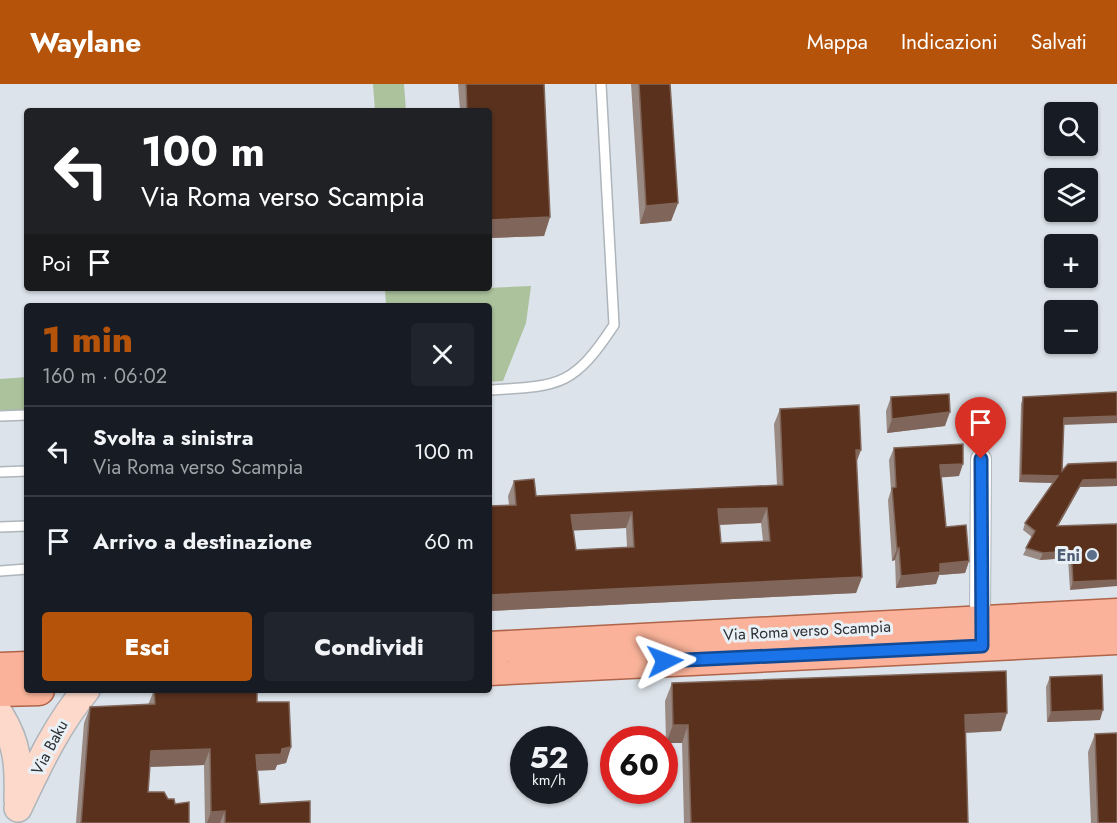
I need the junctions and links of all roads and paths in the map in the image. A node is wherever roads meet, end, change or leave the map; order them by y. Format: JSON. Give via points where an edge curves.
{"nodes":[{"id":1,"x":602,"y":84,"type":"edge"},
{"id":2,"x":492,"y":390,"type":"edge"},
{"id":3,"x":24,"y":415,"type":"edge"},
{"id":4,"x":0,"y":417,"type":"edge"},
{"id":5,"x":981,"y":459,"type":"dead end"},
{"id":6,"x":24,"y":471,"type":"edge"},
{"id":7,"x":0,"y":472,"type":"edge"},
{"id":8,"x":24,"y":526,"type":"edge"},
{"id":9,"x":0,"y":527,"type":"edge"},
{"id":10,"x":24,"y":569,"type":"edge"},
{"id":11,"x":0,"y":571,"type":"edge"},
{"id":12,"x":1117,"y":614,"type":"edge"},
{"id":13,"x":981,"y":634,"type":"junction"},
{"id":14,"x":1117,"y":639,"type":"edge"},
{"id":15,"x":492,"y":647,"type":"edge"},
{"id":16,"x":24,"y":667,"type":"edge"},
{"id":17,"x":0,"y":668,"type":"edge"},
{"id":18,"x":492,"y":670,"type":"edge"},
{"id":19,"x":0,"y":690,"type":"edge"},
{"id":20,"x":24,"y":690,"type":"edge"},
{"id":21,"x":84,"y":693,"type":"edge"},
{"id":22,"x":0,"y":715,"type":"edge"},
{"id":23,"x":20,"y":816,"type":"edge"}],
"edges":[{"from":1,"to":2,"type":"lane","via":[[614,325],[593,357],[572,376],[542,387]]},
{"from":3,"to":4,"type":"lane"},
{"from":5,"to":13,"type":"street"},
{"from":6,"to":7,"type":"lane"},
{"from":8,"to":9,"type":"lane"},
{"from":10,"to":11,"type":"lane"},
{"from":12,"to":13,"type":"main road","name":"Via Roma verso Scampia"},
{"from":13,"to":14,"type":"main road","name":"Via Roma verso Scampia"},
{"from":13,"to":15,"type":"main road","name":"Via Roma verso Scampia"},
{"from":13,"to":18,"type":"main road","name":"Via Roma verso Scampia"},
{"from":16,"to":17,"type":"main road"},
{"from":19,"to":20,"type":"main road"},
{"from":21,"to":23,"type":"main road","name":"Via Baku","via":[[53,737]]},
{"from":22,"to":23,"type":"main road","name":"Via Baku","via":[[19,760]]}]}
